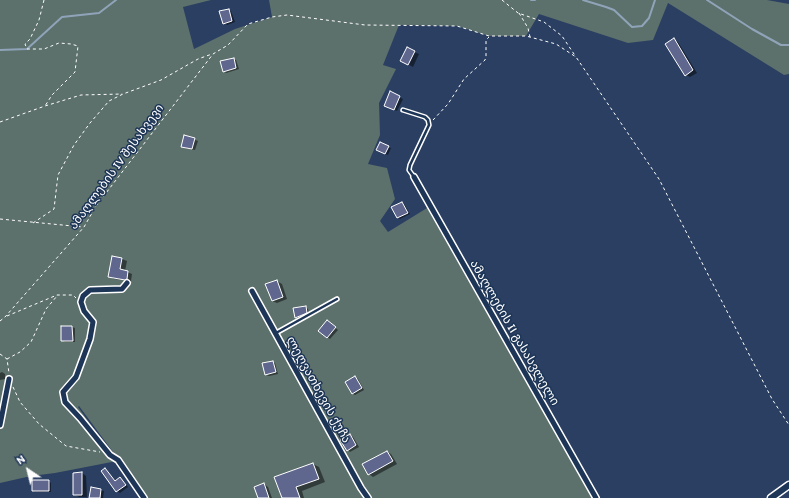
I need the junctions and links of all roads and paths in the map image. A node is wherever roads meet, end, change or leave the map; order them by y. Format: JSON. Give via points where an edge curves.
{"nodes":[{"id":1,"x":44,"y":0,"type":"edge"},
{"id":2,"x":502,"y":0,"type":"edge"},
{"id":3,"x":518,"y":13,"type":"junction"},
{"id":4,"x":489,"y":36,"type":"junction"},
{"id":5,"x":530,"y":37,"type":"junction"},
{"id":6,"x":213,"y":54,"type":"junction"},
{"id":7,"x":576,"y":57,"type":"junction"},
{"id":8,"x":123,"y":94,"type":"junction"},
{"id":9,"x":45,"y":106,"type":"junction"},
{"id":10,"x":403,"y":110,"type":"dead end"},
{"id":11,"x":0,"y":122,"type":"edge"},
{"id":12,"x":428,"y":125,"type":"junction"},
{"id":13,"x":414,"y":177,"type":"joint"},
{"id":14,"x":0,"y":219,"type":"edge"},
{"id":15,"x":33,"y":223,"type":"junction"},
{"id":16,"x":84,"y":228,"type":"junction"},
{"id":17,"x":127,"y":283,"type":"dead end"},
{"id":18,"x":252,"y":291,"type":"dead end"},
{"id":19,"x":57,"y":295,"type":"junction"},
{"id":20,"x":337,"y":299,"type":"dead end"},
{"id":21,"x":82,"y":302,"type":"junction"},
{"id":22,"x":5,"y":317,"type":"junction"},
{"id":23,"x":0,"y":321,"type":"edge"},
{"id":24,"x":276,"y":334,"type":"junction"},
{"id":25,"x":0,"y":354,"type":"edge"},
{"id":26,"x":8,"y":359,"type":"junction"},
{"id":27,"x":9,"y":378,"type":"junction"},
{"id":28,"x":0,"y":425,"type":"edge"},
{"id":29,"x":789,"y":425,"type":"edge"},
{"id":30,"x":110,"y":455,"type":"junction"},
{"id":31,"x":789,"y":485,"type":"edge"},
{"id":32,"x":144,"y":498,"type":"edge"},
{"id":33,"x":368,"y":498,"type":"edge"},
{"id":34,"x":596,"y":498,"type":"edge"},
{"id":35,"x":771,"y":498,"type":"edge"}],
"edges":[{"from":1,"to":9,"type":"path","via":[[39,20],[25,44],[27,49],[44,48],[59,43],[78,46],[75,72],[52,94]]},
{"from":2,"to":3,"type":"path"},
{"from":3,"to":5,"type":"path","via":[[528,28]]},
{"from":3,"to":7,"type":"path","via":[[544,22],[562,36]]},
{"from":4,"to":5,"type":"path"},
{"from":4,"to":6,"type":"path","name":"ამაღლების IV შესახვევი","via":[[457,26],[365,25],[287,15],[248,24],[228,45]]},
{"from":4,"to":12,"type":"path","via":[[486,40],[485,60],[464,79],[448,104]]},
{"from":5,"to":7,"type":"path","via":[[556,44]]},
{"from":6,"to":8,"type":"path","via":[[198,59],[161,80]]},
{"from":6,"to":16,"type":"path","name":"ამაღლების IV შესახვევი","via":[[96,206]]},
{"from":7,"to":29,"type":"path","via":[[659,179],[772,399]]},
{"from":8,"to":9,"type":"path","via":[[81,95]]},
{"from":8,"to":15,"type":"path","via":[[110,101],[74,145],[58,175],[54,209]]},
{"from":9,"to":11,"type":"path"},
{"from":10,"to":12,"type":"lane","via":[[425,117]]},
{"from":12,"to":13,"type":"lane","via":[[410,165],[409,170]]},
{"from":13,"to":34,"type":"street","name":"ამაღლების II გასასვლელი"},
{"from":14,"to":15,"type":"path"},
{"from":15,"to":16,"type":"path"},
{"from":16,"to":22,"type":"path","name":"ამაღლების IV შესახვევი"},
{"from":17,"to":21,"type":"street","via":[[122,289],[90,290]]},
{"from":18,"to":24,"type":"street","name":"ლეღვათხევის ქუჩა"},
{"from":19,"to":21,"type":"path","via":[[74,295]]},
{"from":19,"to":22,"type":"path"},
{"from":19,"to":26,"type":"path","via":[[46,309],[31,342]]},
{"from":20,"to":24,"type":"lane"},
{"from":21,"to":30,"type":"street","via":[[84,311],[93,322],[90,339],[76,377],[63,392],[65,402]]},
{"from":22,"to":23,"type":"path","name":"ამაღლების IV შესახვევი"},
{"from":24,"to":33,"type":"street","name":"ლეღვათხევის ქუჩა"},
{"from":25,"to":26,"type":"path"},
{"from":26,"to":27,"type":"path"},
{"from":27,"to":28,"type":"street"},
{"from":27,"to":30,"type":"path","via":[[20,402],[39,424],[66,446]]},
{"from":30,"to":32,"type":"street","via":[[118,460]]},
{"from":31,"to":35,"type":"street"}]}
